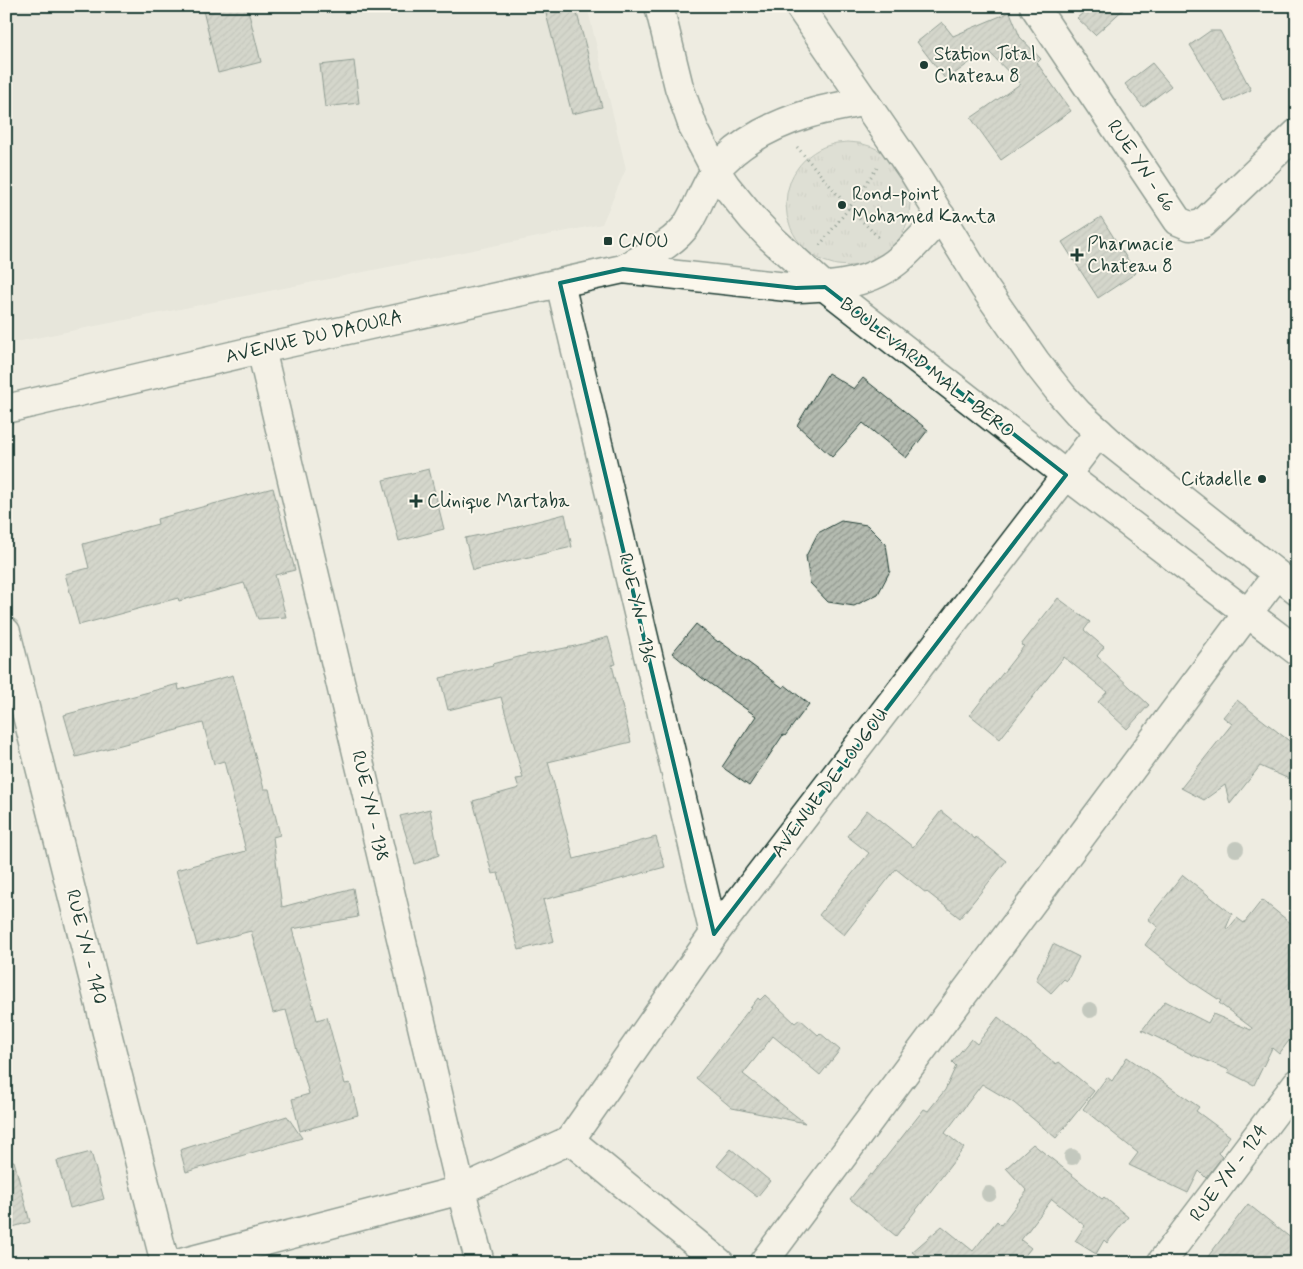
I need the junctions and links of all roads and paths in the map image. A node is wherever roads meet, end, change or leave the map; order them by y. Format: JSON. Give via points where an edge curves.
{"nodes":[{"id":1,"x":659,"y":6,"type":"edge"},
{"id":2,"x":800,"y":6,"type":"edge"},
{"id":3,"x":1034,"y":6,"type":"edge"},
{"id":4,"x":865,"y":102,"type":"junction"},
{"id":5,"x":779,"y":125,"type":"junction"},
{"id":6,"x":1297,"y":133,"type":"edge"},
{"id":7,"x":894,"y":143,"type":"junction"},
{"id":8,"x":716,"y":171,"type":"junction"},
{"id":9,"x":849,"y":208,"type":"junction"},
{"id":10,"x":941,"y":216,"type":"junction"},
{"id":11,"x":900,"y":259,"type":"junction"},
{"id":12,"x":802,"y":267,"type":"junction"},
{"id":13,"x":623,"y":269,"type":"junction"},
{"id":14,"x":560,"y":283,"type":"junction"},
{"id":15,"x":824,"y":288,"type":"junction"},
{"id":16,"x":261,"y":349,"type":"junction"},
{"id":17,"x":6,"y":409,"type":"edge"},
{"id":18,"x":1099,"y":432,"type":"junction"},
{"id":19,"x":1066,"y":475,"type":"junction"},
{"id":20,"x":1287,"y":582,"type":"edge"},
{"id":21,"x":1247,"y":614,"type":"junction"},
{"id":22,"x":6,"y":632,"type":"edge"},
{"id":23,"x":1297,"y":650,"type":"edge"},
{"id":24,"x":714,"y":934,"type":"junction"},
{"id":25,"x":1297,"y":1083,"type":"edge"},
{"id":26,"x":570,"y":1140,"type":"junction"},
{"id":27,"x":461,"y":1190,"type":"junction"},
{"id":28,"x":165,"y":1263,"type":"edge"},
{"id":29,"x":181,"y":1263,"type":"edge"},
{"id":30,"x":480,"y":1263,"type":"edge"},
{"id":31,"x":720,"y":1263,"type":"edge"},
{"id":32,"x":763,"y":1263,"type":"edge"},
{"id":33,"x":1161,"y":1263,"type":"edge"}],
"edges":[{"from":1,"to":8,"type":"street","name":"BOULEVARD MALI BERO","via":[[687,111]]},
{"from":2,"to":4,"type":"street"},
{"from":3,"to":6,"type":"street","name":"RUE YN - 66","via":[[1178,221],[1190,226],[1202,224]]},
{"from":4,"to":5,"type":"street","name":"AVENUE DU DAOURA","via":[[809,114]]},
{"from":4,"to":7,"type":"street"},
{"from":5,"to":8,"type":"street","name":"AVENUE DU DAOURA","via":[[734,151]]},
{"from":5,"to":9,"type":"path"},
{"from":7,"to":9,"type":"path"},
{"from":7,"to":10,"type":"street"},
{"from":8,"to":12,"type":"street","name":"BOULEVARD MALI BERO","via":[[752,218]]},
{"from":8,"to":13,"type":"street","name":"AVENUE DU DAOURA","via":[[687,224],[672,241]]},
{"from":9,"to":11,"type":"path"},
{"from":9,"to":12,"type":"path"},
{"from":10,"to":11,"type":"street","name":"AVENUE DU DAOURA"},
{"from":10,"to":18,"type":"street","via":[[984,287],[1036,362],[1078,413]]},
{"from":11,"to":15,"type":"street","name":"AVENUE DU DAOURA","via":[[869,278]]},
{"from":12,"to":15,"type":"street","name":"BOULEVARD MALI BERO"},
{"from":13,"to":14,"type":"street","name":"AVENUE DU DAOURA"},
{"from":13,"to":15,"type":"street","name":"AVENUE DU DAOURA","via":[[796,288]]},
{"from":14,"to":16,"type":"street","name":"AVENUE DU DAOURA"},
{"from":14,"to":24,"type":"street","name":"RUE YN - 136"},
{"from":15,"to":19,"type":"street","name":"BOULEVARD MALI BERO"},
{"from":16,"to":17,"type":"street","name":"AVENUE DU DAOURA"},
{"from":16,"to":27,"type":"street","name":"RUE YN - 138"},
{"from":18,"to":19,"type":"street","name":"AVENUE DE LOUGOU"},
{"from":18,"to":20,"type":"street"},
{"from":19,"to":21,"type":"street","name":"BOULEVARD MALI BERO"},
{"from":19,"to":24,"type":"street","name":"AVENUE DE LOUGOU"},
{"from":20,"to":21,"type":"street"},
{"from":21,"to":23,"type":"street","name":"BOULEVARD MALI BERO"},
{"from":21,"to":32,"type":"street"},
{"from":22,"to":28,"type":"street","name":"RUE YN - 140"},
{"from":24,"to":26,"type":"street","name":"AVENUE DE LOUGOU"},
{"from":25,"to":33,"type":"street","name":"RUE YN - 124"},
{"from":26,"to":27,"type":"street"},
{"from":26,"to":31,"type":"street"},
{"from":27,"to":29,"type":"street"},
{"from":27,"to":30,"type":"street","name":"RUE YN - 138"}]}
